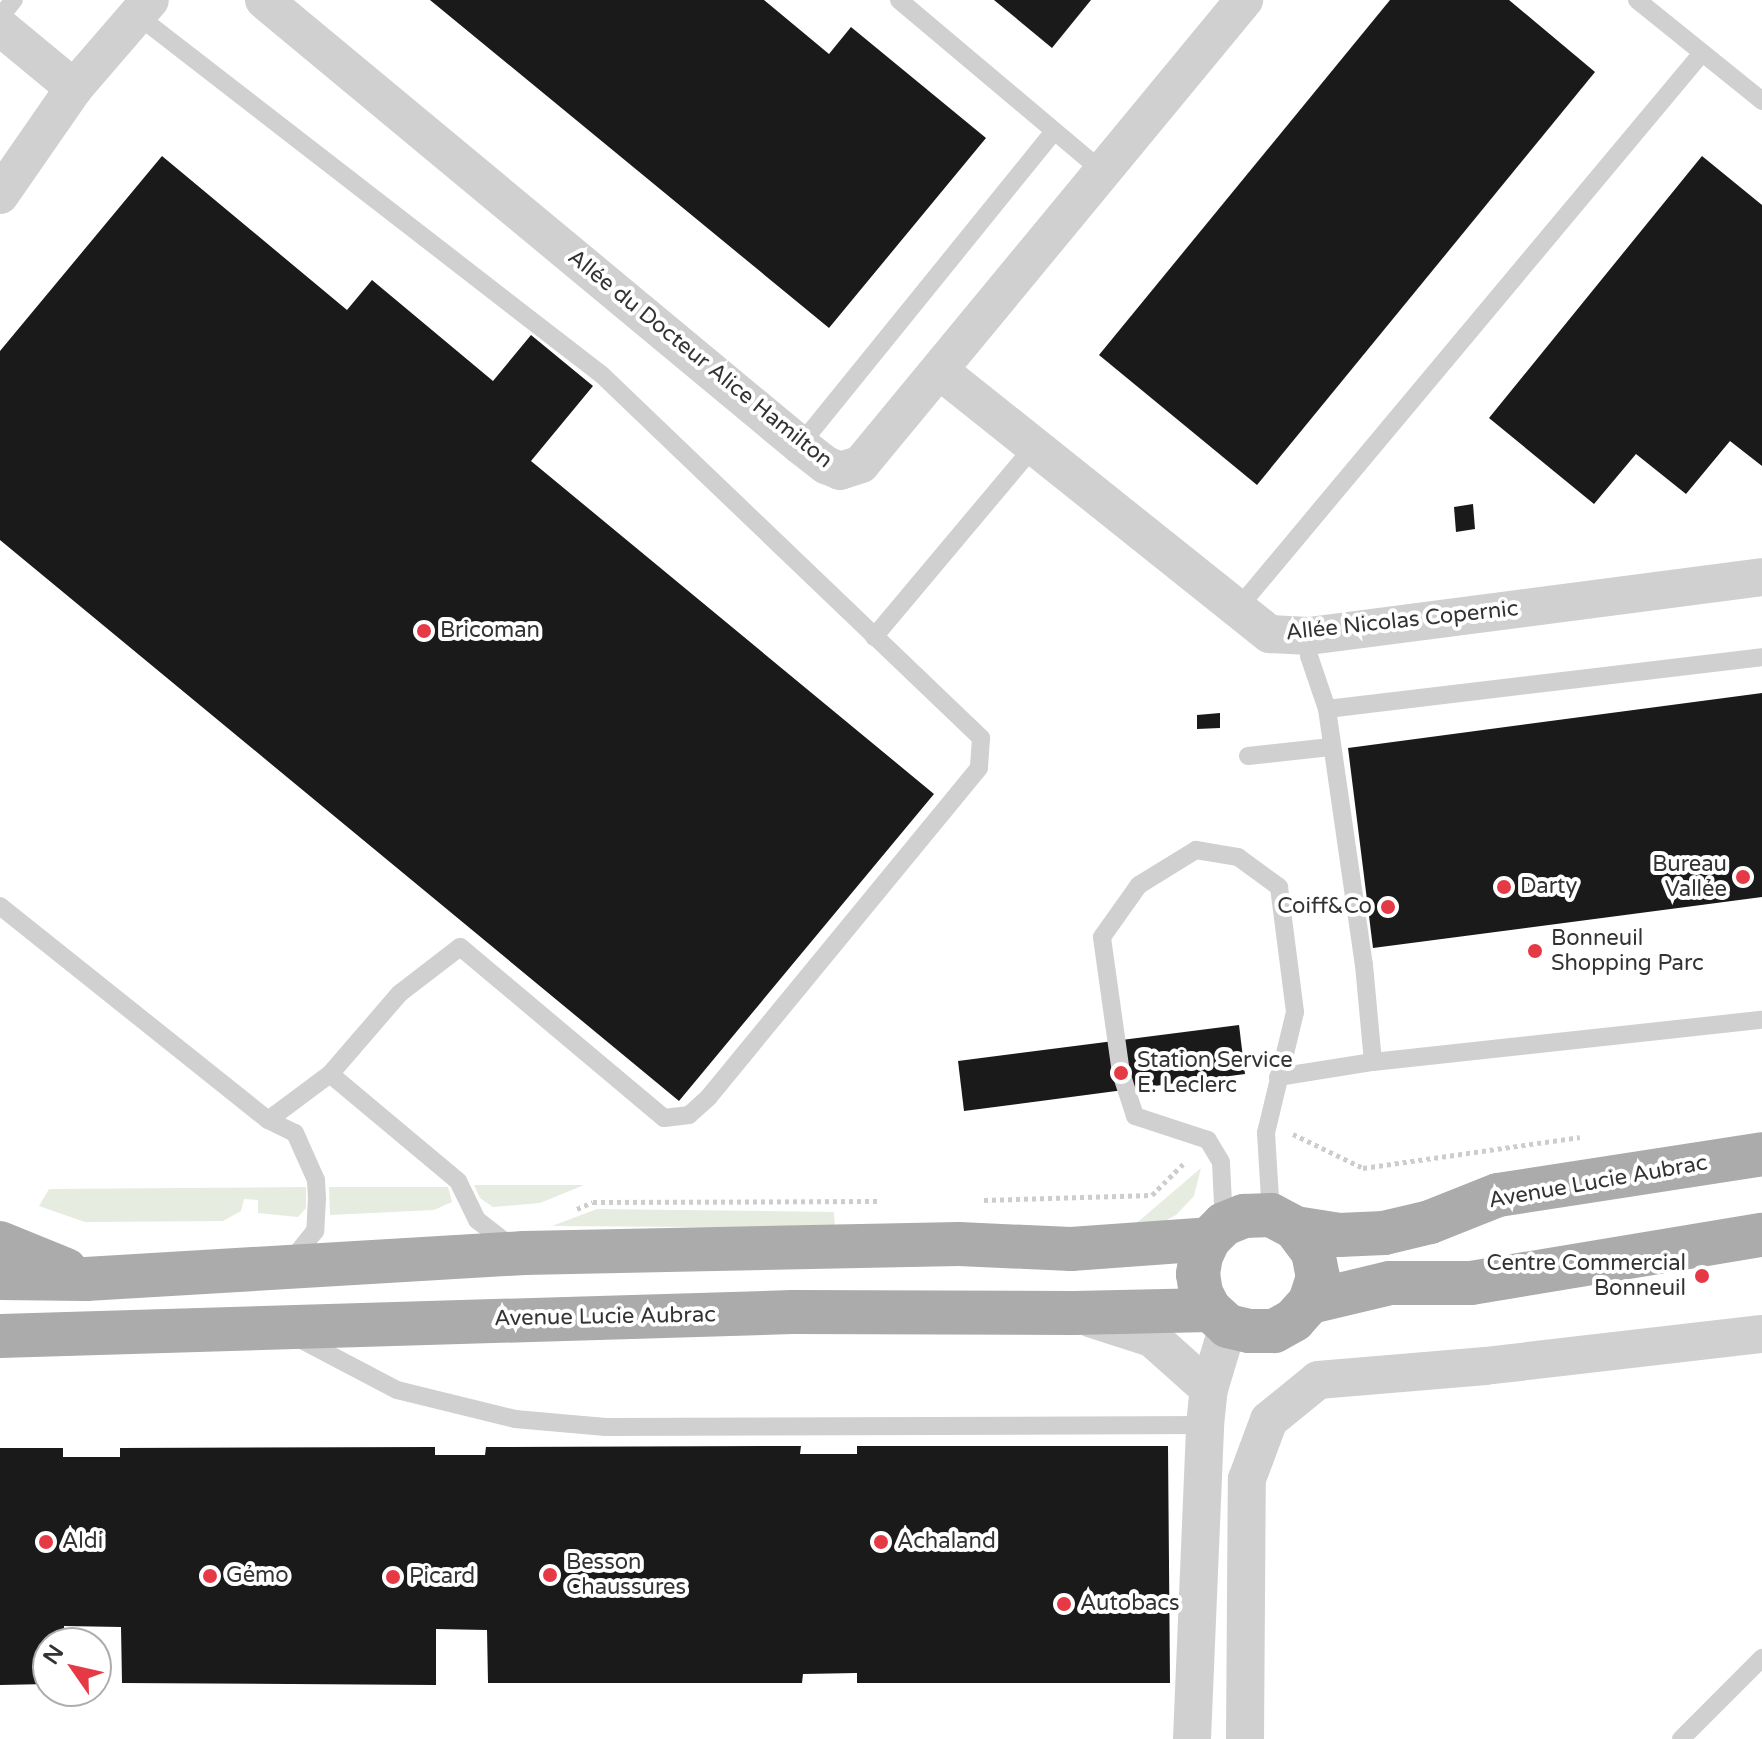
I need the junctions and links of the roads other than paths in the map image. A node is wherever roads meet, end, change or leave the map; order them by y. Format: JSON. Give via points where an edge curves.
{"nodes":[{"id":1,"x":14,"y":0,"type":"edge"},
{"id":2,"x":264,"y":0,"type":"edge"},
{"id":3,"x":899,"y":0,"type":"edge"},
{"id":4,"x":1244,"y":0,"type":"edge"},
{"id":5,"x":1637,"y":0,"type":"edge"},
{"id":6,"x":144,"y":7,"type":"edge"},
{"id":7,"x":0,"y":17,"type":"edge"},
{"id":8,"x":0,"y":27,"type":"edge"},
{"id":9,"x":1702,"y":53,"type":"junction"},
{"id":10,"x":74,"y":88,"type":"junction"},
{"id":11,"x":1762,"y":101,"type":"edge"},
{"id":12,"x":1054,"y":131,"type":"junction"},
{"id":13,"x":1101,"y":170,"type":"junction"},
{"id":14,"x":0,"y":195,"type":"edge"},
{"id":15,"x":940,"y":371,"type":"junction"},
{"id":16,"x":800,"y":445,"type":"junction"},
{"id":17,"x":1034,"y":446,"type":"junction"},
{"id":18,"x":1762,"y":577,"type":"edge"},
{"id":19,"x":1239,"y":607,"type":"junction"},
{"id":20,"x":1309,"y":636,"type":"junction"},
{"id":21,"x":874,"y":637,"type":"junction"},
{"id":22,"x":1762,"y":657,"type":"edge"},
{"id":23,"x":1327,"y":709,"type":"junction"},
{"id":24,"x":1331,"y":747,"type":"junction"},
{"id":25,"x":1248,"y":756,"type":"dead end"},
{"id":26,"x":0,"y":906,"type":"edge"},
{"id":27,"x":1762,"y":1020,"type":"edge"},
{"id":28,"x":1373,"y":1062,"type":"junction"},
{"id":29,"x":330,"y":1074,"type":"junction"},
{"id":30,"x":1278,"y":1077,"type":"junction"},
{"id":31,"x":268,"y":1120,"type":"junction"},
{"id":32,"x":1762,"y":1154,"type":"edge"},
{"id":33,"x":1283,"y":1221,"type":"junction"},
{"id":34,"x":1217,"y":1231,"type":"junction"},
{"id":35,"x":1762,"y":1235,"type":"edge"},
{"id":36,"x":0,"y":1243,"type":"edge"},
{"id":37,"x":524,"y":1253,"type":"junction"},
{"id":38,"x":286,"y":1267,"type":"junction"},
{"id":39,"x":0,"y":1278,"type":"edge"},
{"id":40,"x":86,"y":1279,"type":"junction"},
{"id":41,"x":1310,"y":1302,"type":"junction"},
{"id":42,"x":1074,"y":1313,"type":"junction"},
{"id":43,"x":1219,"y":1318,"type":"junction"},
{"id":44,"x":276,"y":1325,"type":"junction"},
{"id":45,"x":1762,"y":1334,"type":"edge"},
{"id":46,"x":0,"y":1336,"type":"edge"},
{"id":47,"x":45,"y":1336,"type":"junction"},
{"id":48,"x":0,"y":1361,"type":"edge"},
{"id":49,"x":1207,"y":1407,"type":"junction"},
{"id":50,"x":1762,"y":1658,"type":"edge"},
{"id":51,"x":1192,"y":1739,"type":"edge"},
{"id":52,"x":1245,"y":1739,"type":"edge"},
{"id":53,"x":1681,"y":1739,"type":"edge"}],
"edges":[{"from":1,"to":7,"type":"lane"},
{"from":2,"to":16,"type":"street","name":"Allée du Docteur Alice Hamilton"},
{"from":3,"to":12,"type":"lane"},
{"from":4,"to":13,"type":"street","name":"Allée du Docteur Alice Hamilton"},
{"from":5,"to":9,"type":"lane"},
{"from":6,"to":10,"type":"street"},
{"from":6,"to":21,"type":"lane","via":[[602,375]]},
{"from":8,"to":10,"type":"street"},
{"from":9,"to":11,"type":"lane"},
{"from":9,"to":19,"type":"lane"},
{"from":10,"to":14,"type":"street"},
{"from":12,"to":13,"type":"lane"},
{"from":12,"to":16,"type":"lane"},
{"from":13,"to":15,"type":"street","name":"Allée du Docteur Alice Hamilton"},
{"from":15,"to":16,"type":"street","name":"Allée du Docteur Alice Hamilton","via":[[861,464],[840,471]]},
{"from":15,"to":17,"type":"street","name":"Allée Nicolas Copernic"},
{"from":17,"to":19,"type":"street","name":"Allée Nicolas Copernic"},
{"from":17,"to":21,"type":"lane"},
{"from":18,"to":20,"type":"street","name":"Allée Nicolas Copernic"},
{"from":19,"to":20,"type":"street","name":"Allée Nicolas Copernic","via":[[1270,634]]},
{"from":20,"to":23,"type":"lane","via":[[1309,656]]},
{"from":21,"to":29,"type":"lane","via":[[981,738],[979,768],[689,1115],[664,1118],[460,947],[400,993]]},
{"from":22,"to":23,"type":"lane"},
{"from":23,"to":24,"type":"lane"},
{"from":24,"to":25,"type":"lane"},
{"from":24,"to":28,"type":"lane"},
{"from":26,"to":31,"type":"lane"},
{"from":27,"to":28,"type":"lane"},
{"from":28,"to":30,"type":"lane"},
{"from":29,"to":31,"type":"lane"},
{"from":29,"to":37,"type":"lane","via":[[458,1181],[477,1220]]},
{"from":30,"to":33,"type":"lane","via":[[1266,1133]]},
{"from":30,"to":34,"type":"lane","via":[[1295,1012],[1279,887],[1238,857],[1196,850],[1139,885],[1102,937],[1121,1073],[1135,1116],[1208,1140],[1221,1162]]},
{"from":31,"to":38,"type":"lane","via":[[295,1133],[316,1180],[315,1231]]},
{"from":32,"to":33,"type":"main road","name":"Avenue Lucie Aubrac","via":[[1498,1195],[1430,1222],[1384,1233],[1339,1235]]},
{"from":33,"to":34,"type":"main road","name":"Avenue Lucie Aubrac","via":[[1244,1216]]},
{"from":33,"to":41,"type":"main road","via":[[1313,1252],[1318,1277]]},
{"from":34,"to":37,"type":"main road","name":"Avenue Lucie Aubrac","via":[[1071,1249],[959,1244]]},
{"from":34,"to":43,"type":"main road","via":[[1201,1256],[1198,1274],[1201,1293]]},
{"from":35,"to":41,"type":"main road","name":"Avenue Lucie Aubrac","via":[[1471,1283],[1390,1283]]},
{"from":36,"to":40,"type":"main road"},
{"from":37,"to":38,"type":"main road","name":"Avenue Lucie Aubrac"},
{"from":38,"to":40,"type":"main road","name":"Avenue Lucie Aubrac"},
{"from":39,"to":40,"type":"main road","name":"Avenue Lucie Aubrac"},
{"from":41,"to":43,"type":"main road","name":"Avenue Lucie Aubrac","via":[[1274,1331],[1249,1331]]},
{"from":42,"to":43,"type":"main road","name":"Avenue Lucie Aubrac"},
{"from":42,"to":44,"type":"main road","name":"Avenue Lucie Aubrac","via":[[793,1312]]},
{"from":42,"to":49,"type":"street","via":[[1152,1338]]},
{"from":43,"to":49,"type":"street"},
{"from":44,"to":47,"type":"main road","name":"Avenue Lucie Aubrac"},
{"from":44,"to":49,"type":"lane","via":[[397,1390],[515,1419],[606,1427]]},
{"from":45,"to":52,"type":"street","via":[[1318,1380],[1269,1420],[1247,1479]]},
{"from":46,"to":47,"type":"main road","name":"Avenue Lucie Aubrac"},
{"from":47,"to":48,"type":"main road"},
{"from":49,"to":51,"type":"street"},
{"from":50,"to":53,"type":"lane"}]}
